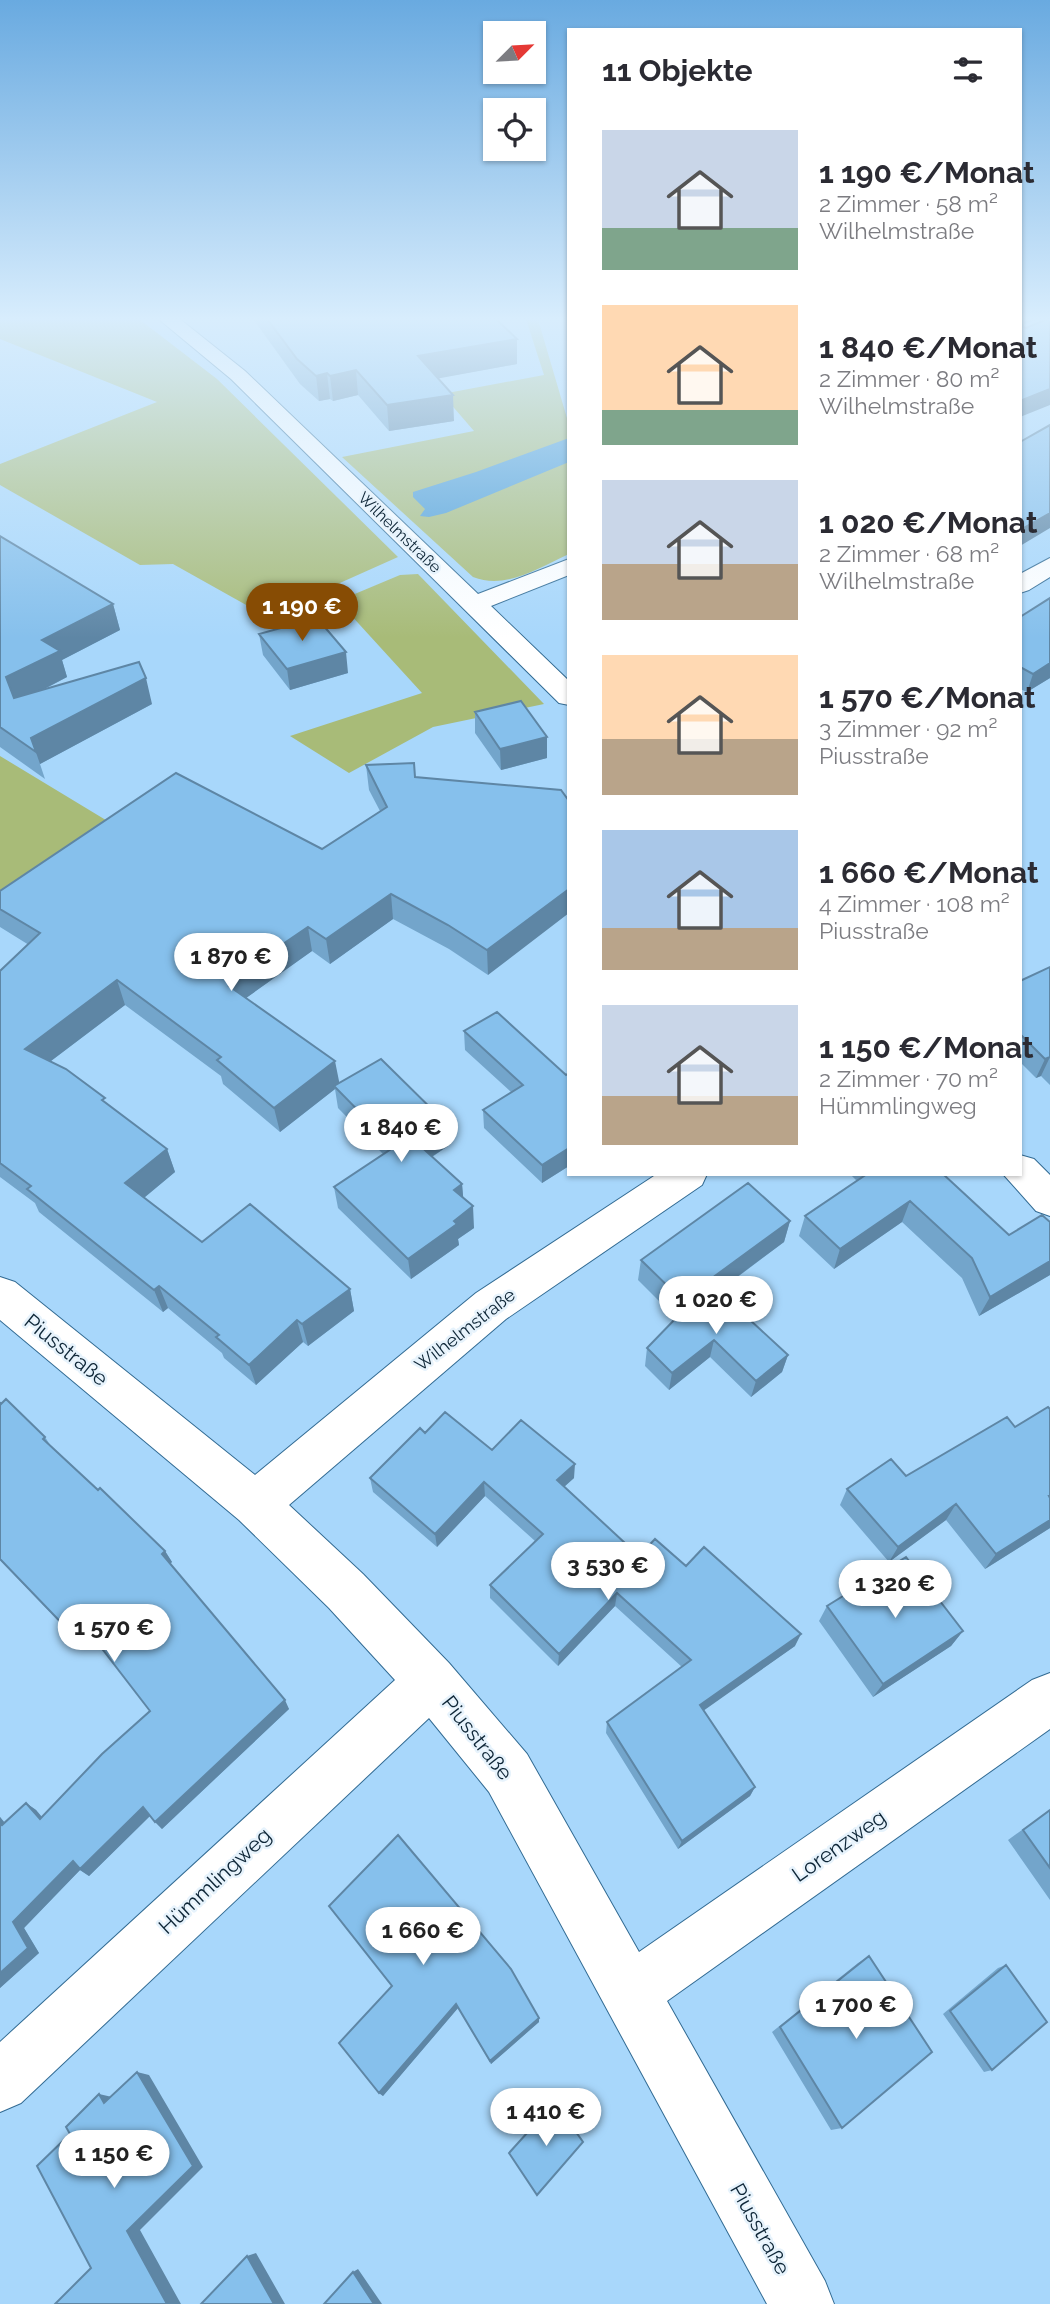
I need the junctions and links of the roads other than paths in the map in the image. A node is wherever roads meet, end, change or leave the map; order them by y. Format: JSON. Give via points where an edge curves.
{"nodes":[{"id":1,"x":288,"y":424,"type":"edge"},
{"id":2,"x":1050,"y":566,"type":"edge"},
{"id":3,"x":567,"y":567,"type":"edge"},
{"id":4,"x":1022,"y":584,"type":"edge"},
{"id":5,"x":473,"y":603,"type":"junction"},
{"id":6,"x":567,"y":695,"type":"edge"},
{"id":7,"x":1022,"y":1172,"type":"edge"},
{"id":8,"x":685,"y":1176,"type":"edge"},
{"id":9,"x":1050,"y":1200,"type":"edge"},
{"id":10,"x":0,"y":1295,"type":"edge"},
{"id":11,"x":255,"y":1504,"type":"junction"},
{"id":12,"x":431,"y":1681,"type":"junction"},
{"id":13,"x":1050,"y":1698,"type":"edge"},
{"id":14,"x":628,"y":1994,"type":"junction"},
{"id":15,"x":0,"y":2082,"type":"edge"},
{"id":16,"x":802,"y":2304,"type":"edge"}],
"edges":[{"from":1,"to":5,"type":"street","name":"Wilhelmstraße"},
{"from":2,"to":4,"type":"street"},
{"from":3,"to":5,"type":"street"},
{"from":5,"to":6,"type":"street","name":"Wilhelmstraße"},
{"from":7,"to":9,"type":"street"},
{"from":8,"to":11,"type":"street","name":"Wilhelmstraße","via":[[491,1306]]},
{"from":10,"to":11,"type":"street","name":"Piusstraße"},
{"from":11,"to":12,"type":"street","name":"Piusstraße"},
{"from":12,"to":14,"type":"street","name":"Piusstraße","via":[[508,1773]]},
{"from":12,"to":15,"type":"street","name":"Hümmlingweg"},
{"from":13,"to":14,"type":"street","name":"Lorenzweg"},
{"from":14,"to":16,"type":"street","name":"Piusstraße"}]}
